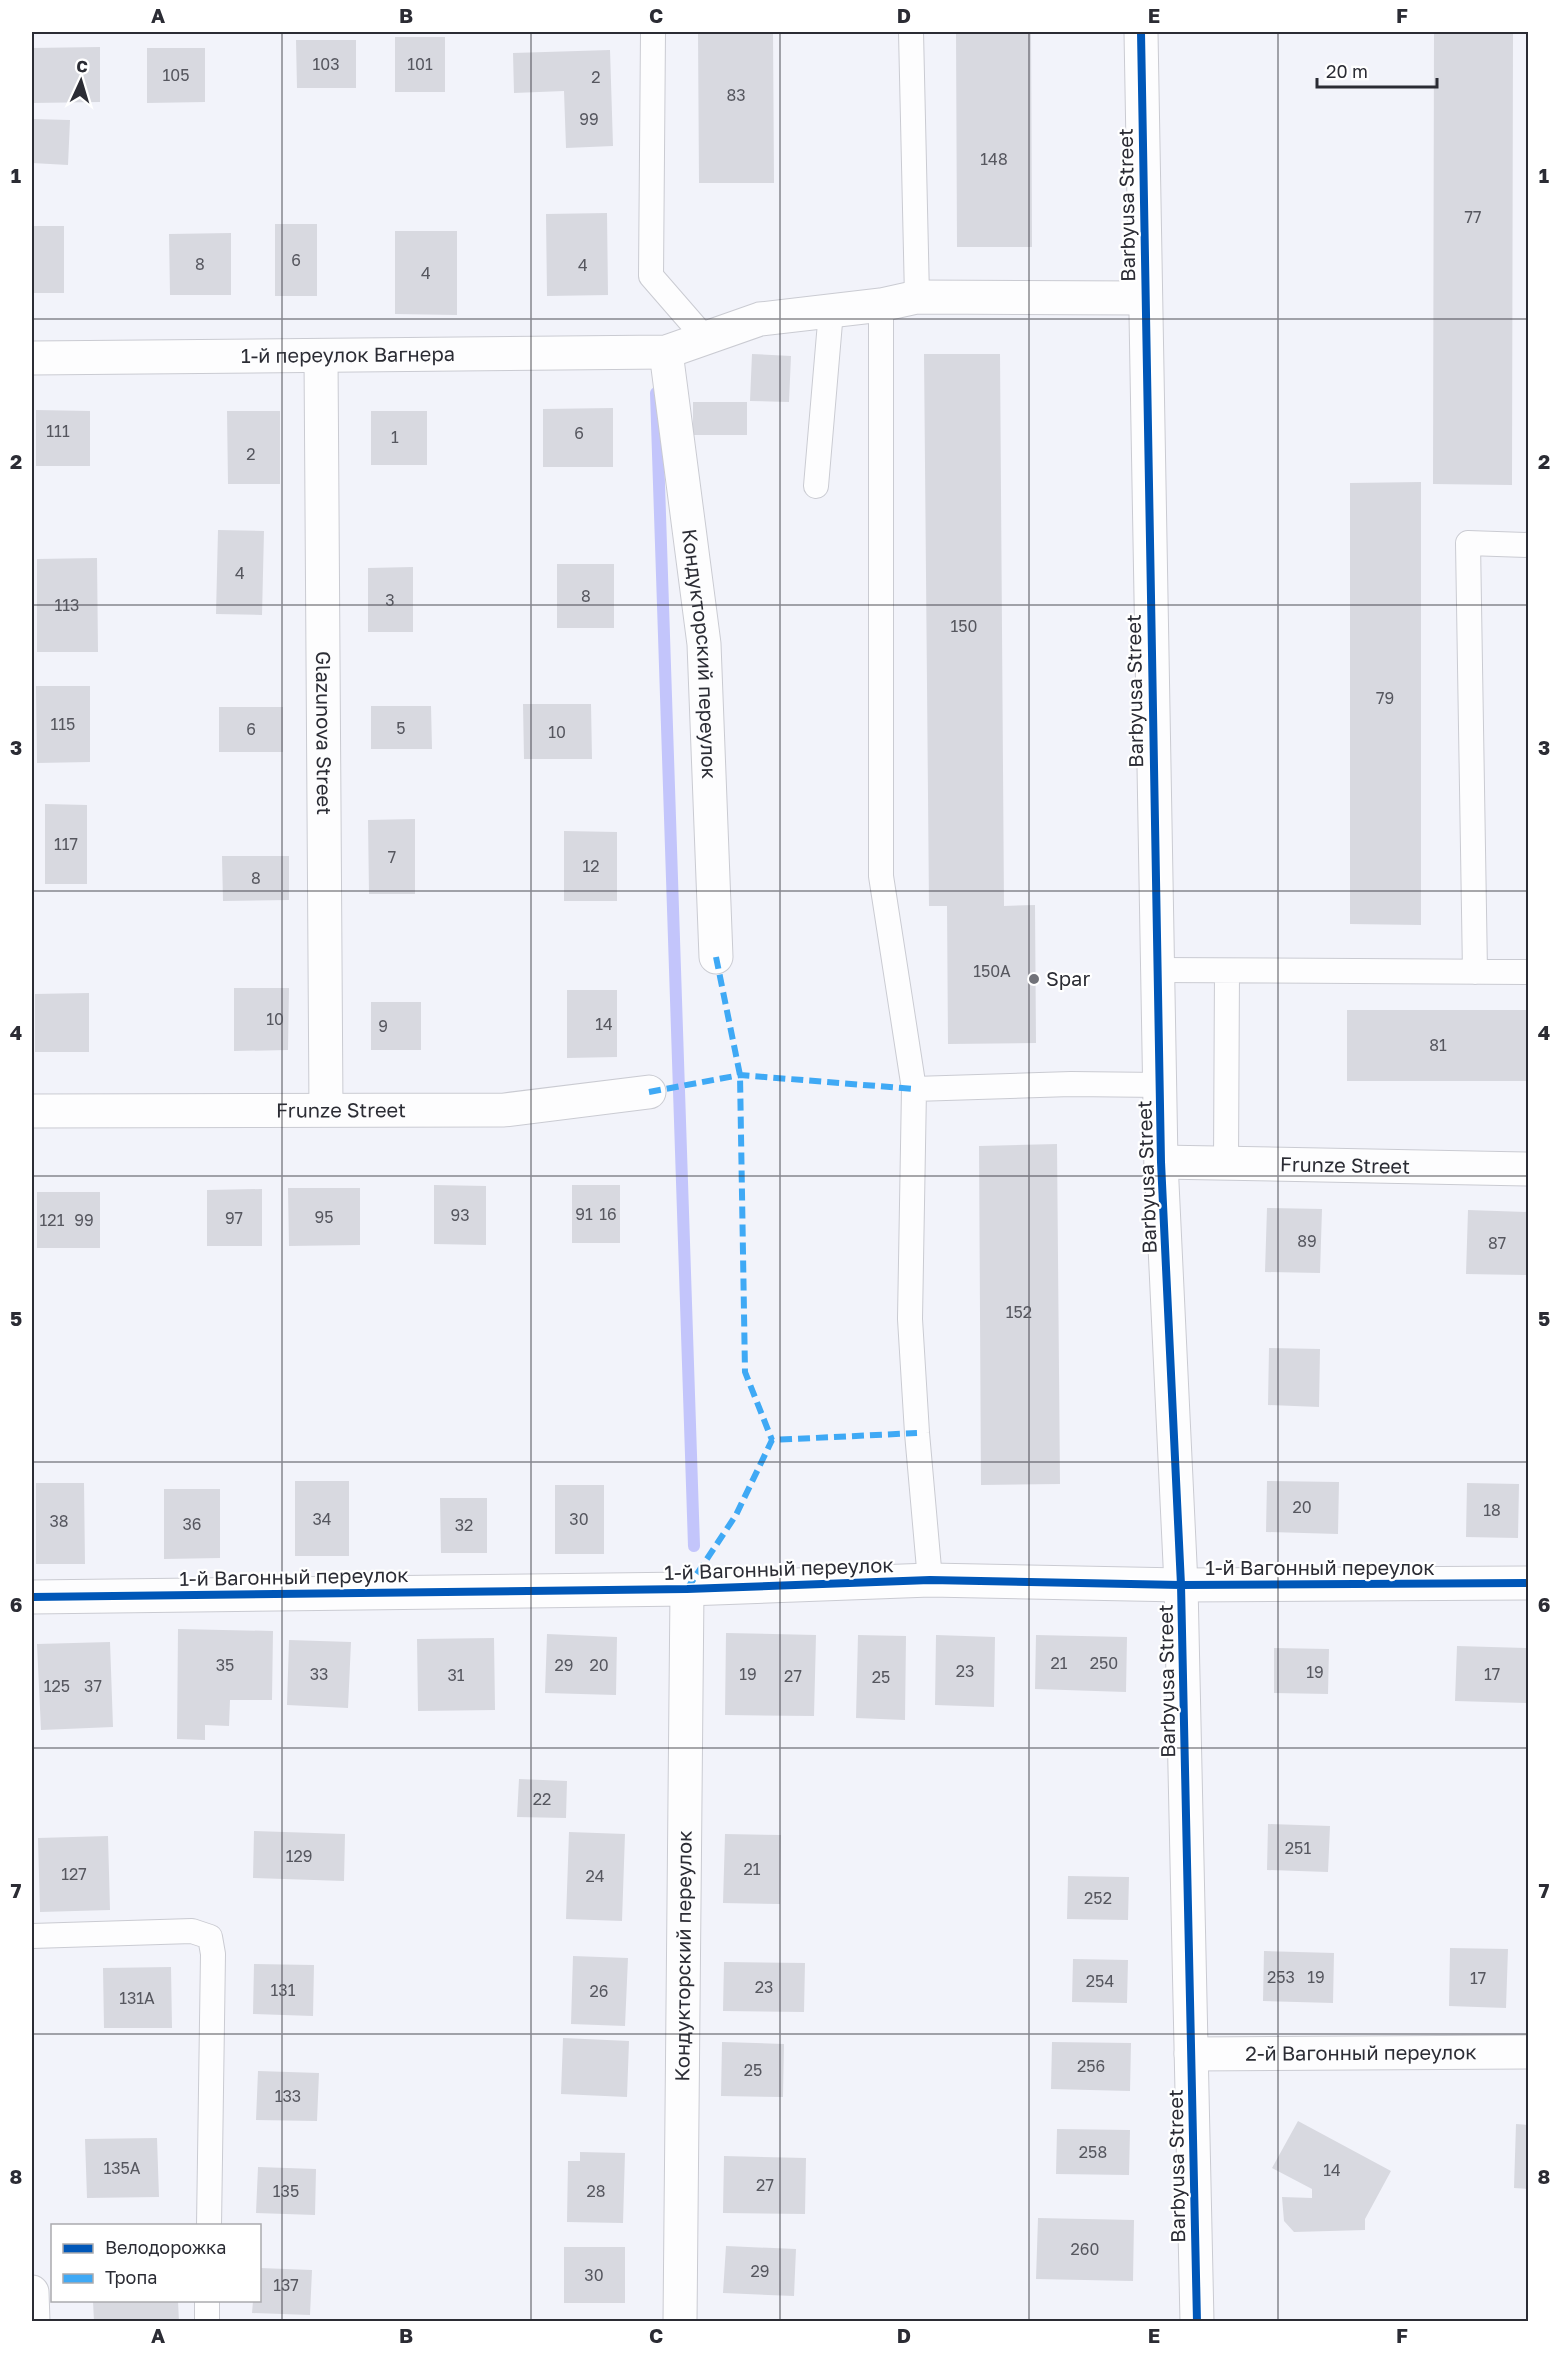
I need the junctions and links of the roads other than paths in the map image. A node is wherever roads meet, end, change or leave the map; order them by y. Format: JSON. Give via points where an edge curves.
{"nodes":[{"id":1,"x":653,"y":32,"type":"edge"},
{"id":2,"x":911,"y":32,"type":"edge"},
{"id":3,"x":1141,"y":32,"type":"edge"},
{"id":4,"x":917,"y":297,"type":"junction"},
{"id":5,"x":1145,"y":298,"type":"junction"},
{"id":6,"x":881,"y":305,"type":"junction"},
{"id":7,"x":831,"y":311,"type":"junction"},
{"id":8,"x":704,"y":337,"type":"junction"},
{"id":9,"x":666,"y":352,"type":"junction"},
{"id":10,"x":321,"y":357,"type":"junction"},
{"id":11,"x":32,"y":358,"type":"edge"},
{"id":12,"x":816,"y":486,"type":"dead end"},
{"id":13,"x":1528,"y":545,"type":"edge"},
{"id":14,"x":716,"y":957,"type":"dead end"},
{"id":15,"x":1157,"y":970,"type":"junction"},
{"id":16,"x":1227,"y":971,"type":"junction"},
{"id":17,"x":1475,"y":972,"type":"junction"},
{"id":18,"x":1528,"y":972,"type":"edge"},
{"id":19,"x":1160,"y":1085,"type":"junction"},
{"id":20,"x":914,"y":1089,"type":"junction"},
{"id":21,"x":649,"y":1092,"type":"dead end"},
{"id":22,"x":326,"y":1109,"type":"junction"},
{"id":23,"x":32,"y":1111,"type":"edge"},
{"id":24,"x":1161,"y":1162,"type":"junction"},
{"id":25,"x":1226,"y":1163,"type":"junction"},
{"id":26,"x":1528,"y":1168,"type":"edge"},
{"id":27,"x":930,"y":1580,"type":"junction"},
{"id":28,"x":1528,"y":1583,"type":"edge"},
{"id":29,"x":1182,"y":1585,"type":"junction"},
{"id":30,"x":687,"y":1589,"type":"junction"},
{"id":31,"x":32,"y":1597,"type":"edge"},
{"id":32,"x":32,"y":1936,"type":"edge"},
{"id":33,"x":1528,"y":2052,"type":"edge"},
{"id":34,"x":1191,"y":2054,"type":"junction"},
{"id":35,"x":209,"y":2224,"type":"edge"},
{"id":36,"x":32,"y":2292,"type":"edge"},
{"id":37,"x":207,"y":2302,"type":"edge"},
{"id":38,"x":33,"y":2322,"type":"edge"},
{"id":39,"x":207,"y":2322,"type":"edge"},
{"id":40,"x":680,"y":2322,"type":"edge"},
{"id":41,"x":1197,"y":2322,"type":"edge"}],
"edges":[{"from":1,"to":8,"type":"lane","via":[[651,276]]},
{"from":2,"to":4,"type":"lane"},
{"from":3,"to":5,"type":"street","name":"Barbyusa Street"},
{"from":4,"to":5,"type":"street"},
{"from":4,"to":6,"type":"street"},
{"from":5,"to":15,"type":"street","name":"Barbyusa Street"},
{"from":6,"to":7,"type":"street"},
{"from":6,"to":20,"type":"lane","via":[[881,876]]},
{"from":7,"to":8,"type":"street","via":[[760,319]]},
{"from":7,"to":12,"type":"lane"},
{"from":8,"to":9,"type":"street"},
{"from":9,"to":10,"type":"street","name":"1-й переулок Вагнера"},
{"from":9,"to":14,"type":"street","name":"Кондукторский переулок","via":[[704,644]]},
{"from":10,"to":11,"type":"street","name":"1-й переулок Вагнера"},
{"from":10,"to":22,"type":"street","name":"Glazunova Street"},
{"from":13,"to":17,"type":"lane","via":[[1468,543]]},
{"from":15,"to":16,"type":"lane"},
{"from":15,"to":19,"type":"street","name":"Barbyusa Street"},
{"from":16,"to":17,"type":"lane"},
{"from":16,"to":25,"type":"lane"},
{"from":17,"to":18,"type":"lane"},
{"from":19,"to":20,"type":"lane"},
{"from":19,"to":24,"type":"street","name":"Barbyusa Street"},
{"from":20,"to":27,"type":"lane","via":[[910,1319]]},
{"from":21,"to":22,"type":"street","name":"Frunze Street","via":[[504,1110]]},
{"from":22,"to":23,"type":"street","name":"Frunze Street"},
{"from":24,"to":25,"type":"street","name":"Frunze Street"},
{"from":24,"to":29,"type":"street","name":"Barbyusa Street"},
{"from":25,"to":26,"type":"street","name":"Frunze Street"},
{"from":27,"to":29,"type":"street","name":"1-й Вагонный переулок"},
{"from":27,"to":30,"type":"street","name":"1-й Вагонный переулок"},
{"from":28,"to":29,"type":"street","name":"1-й Вагонный переулок"},
{"from":29,"to":34,"type":"street","name":"Barbyusa Street"},
{"from":30,"to":31,"type":"street","name":"1-й Вагонный переулок"},
{"from":30,"to":40,"type":"street","name":"Кондукторский переулок"},
{"from":32,"to":35,"type":"lane","via":[[192,1931],[210,1937],[213,1954]]},
{"from":33,"to":34,"type":"street","name":"2-й Вагонный переулок"},
{"from":34,"to":41,"type":"street","name":"Barbyusa Street"},
{"from":36,"to":38,"type":"street"},
{"from":37,"to":39,"type":"lane"}]}
